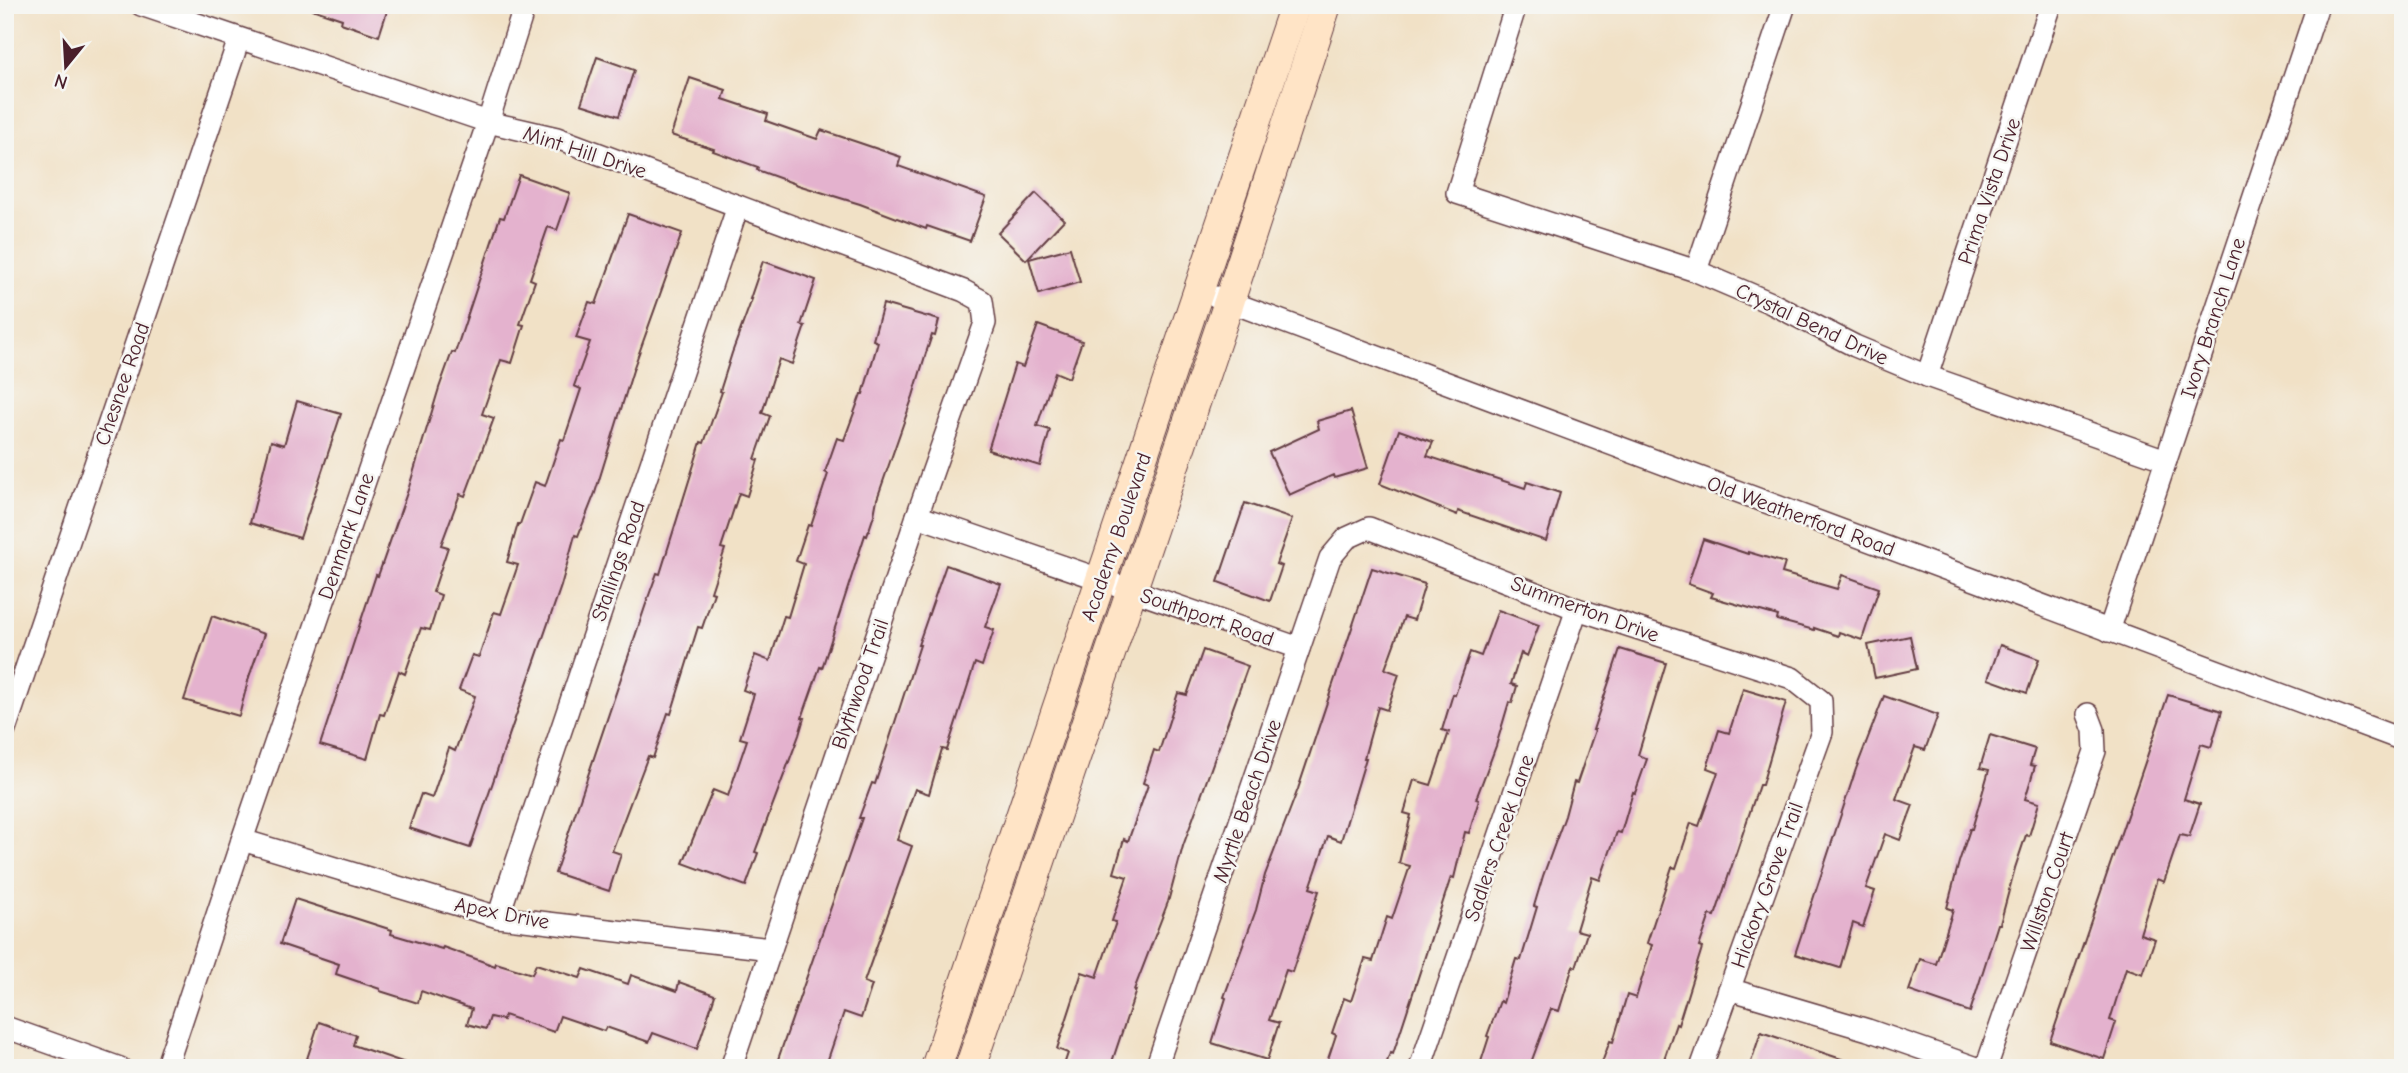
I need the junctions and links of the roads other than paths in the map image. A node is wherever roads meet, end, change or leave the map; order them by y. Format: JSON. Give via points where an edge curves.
{"nodes":[{"id":1,"x":141,"y":5,"type":"edge"},
{"id":2,"x":526,"y":5,"type":"edge"},
{"id":3,"x":1294,"y":5,"type":"edge"},
{"id":4,"x":1326,"y":5,"type":"edge"},
{"id":5,"x":1516,"y":5,"type":"edge"},
{"id":6,"x":1786,"y":5,"type":"edge"},
{"id":7,"x":2051,"y":5,"type":"edge"},
{"id":8,"x":2318,"y":5,"type":"edge"},
{"id":9,"x":239,"y":39,"type":"junction"},
{"id":10,"x":488,"y":122,"type":"junction"},
{"id":11,"x":738,"y":206,"type":"junction"},
{"id":12,"x":1696,"y":271,"type":"junction"},
{"id":13,"x":1199,"y":290,"type":"junction"},
{"id":14,"x":982,"y":301,"type":"joint"},
{"id":15,"x":1229,"y":302,"type":"junction"},
{"id":16,"x":1927,"y":376,"type":"junction"},
{"id":17,"x":2166,"y":460,"type":"junction"},
{"id":18,"x":917,"y":516,"type":"junction"},
{"id":19,"x":1347,"y":538,"type":"joint"},
{"id":20,"x":1102,"y":580,"type":"junction"},
{"id":21,"x":1132,"y":591,"type":"junction"},
{"id":22,"x":1577,"y":609,"type":"junction"},
{"id":23,"x":2109,"y":631,"type":"junction"},
{"id":24,"x":1299,"y":648,"type":"junction"},
{"id":25,"x":1821,"y":701,"type":"joint"},
{"id":26,"x":2088,"y":714,"type":"dead end"},
{"id":27,"x":5,"y":730,"type":"edge"},
{"id":28,"x":2403,"y":740,"type":"edge"},
{"id":29,"x":242,"y":840,"type":"junction"},
{"id":30,"x":498,"y":917,"type":"junction"},
{"id":31,"x":771,"y":949,"type":"junction"},
{"id":32,"x":1729,"y":989,"type":"junction"},
{"id":33,"x":5,"y":1027,"type":"edge"},
{"id":34,"x":1160,"y":1067,"type":"edge"},
{"id":35,"x":120,"y":1068,"type":"edge"},
{"id":36,"x":166,"y":1068,"type":"edge"},
{"id":37,"x":731,"y":1068,"type":"edge"},
{"id":38,"x":936,"y":1068,"type":"edge"},
{"id":39,"x":970,"y":1068,"type":"edge"},
{"id":40,"x":1420,"y":1068,"type":"edge"},
{"id":41,"x":1701,"y":1068,"type":"edge"},
{"id":42,"x":1977,"y":1068,"type":"edge"},
{"id":43,"x":1986,"y":1068,"type":"edge"}],
"edges":[{"from":1,"to":9,"type":"street","name":"Mint Hill Drive"},
{"from":2,"to":10,"type":"street","name":"Denmark Lane"},
{"from":3,"to":13,"type":"main road","name":"Academy Boulevard"},
{"from":4,"to":15,"type":"main road","name":"Academy Boulevard"},
{"from":5,"to":12,"type":"street","name":"Crystal Bend Drive","via":[[1457,192]]},
{"from":6,"to":12,"type":"street"},
{"from":7,"to":16,"type":"street","name":"Prima Vista Drive"},
{"from":8,"to":17,"type":"street","name":"Ivory Branch Lane"},
{"from":9,"to":10,"type":"street","name":"Mint Hill Drive"},
{"from":9,"to":27,"type":"street","name":"Chesnee Road"},
{"from":10,"to":11,"type":"street","name":"Mint Hill Drive","via":[[557,138]]},
{"from":10,"to":29,"type":"street","name":"Denmark Lane"},
{"from":11,"to":14,"type":"street","name":"Mint Hill Drive"},
{"from":11,"to":30,"type":"street","name":"Stallings Road"},
{"from":12,"to":16,"type":"street","name":"Crystal Bend Drive"},
{"from":13,"to":15,"type":"street","name":"Old Weatherford Road"},
{"from":13,"to":20,"type":"main road","name":"Academy Boulevard"},
{"from":14,"to":18,"type":"street","name":"Blythwood Trail","via":[[985,323]]},
{"from":15,"to":21,"type":"main road","name":"Academy Boulevard"},
{"from":15,"to":23,"type":"street","name":"Old Weatherford Road"},
{"from":16,"to":17,"type":"street","name":"Crystal Bend Drive"},
{"from":17,"to":23,"type":"street","name":"Ivory Branch Lane"},
{"from":18,"to":20,"type":"street","name":"Southport Road"},
{"from":18,"to":31,"type":"street","name":"Blythwood Trail"},
{"from":19,"to":22,"type":"street","name":"Summerton Drive","via":[[1369,528]]},
{"from":19,"to":24,"type":"street","name":"Myrtle Beach Drive","via":[[1330,558]]},
{"from":20,"to":21,"type":"street","name":"Southport Road"},
{"from":20,"to":38,"type":"main road","name":"Academy Boulevard"},
{"from":21,"to":24,"type":"street","name":"Southport Road"},
{"from":21,"to":39,"type":"main road","name":"Academy Boulevard"},
{"from":22,"to":25,"type":"street","name":"Summerton Drive","via":[[1792,678]]},
{"from":22,"to":40,"type":"street","name":"Sadlers Creek Lane"},
{"from":23,"to":28,"type":"street","name":"Old Weatherford Road"},
{"from":24,"to":34,"type":"street","name":"Myrtle Beach Drive"},
{"from":25,"to":32,"type":"street","name":"Hickory Grove Trail","via":[[1822,732]]},
{"from":26,"to":43,"type":"street","name":"Willston Court","via":[[2095,751]]},
{"from":29,"to":30,"type":"street","name":"Apex Drive"},
{"from":29,"to":36,"type":"street","name":"Denmark Lane"},
{"from":30,"to":31,"type":"street","name":"Apex Drive"},
{"from":31,"to":37,"type":"street","name":"Blythwood Trail"},
{"from":32,"to":41,"type":"street","name":"Hickory Grove Trail"},
{"from":32,"to":42,"type":"street"},
{"from":33,"to":35,"type":"street"}]}
